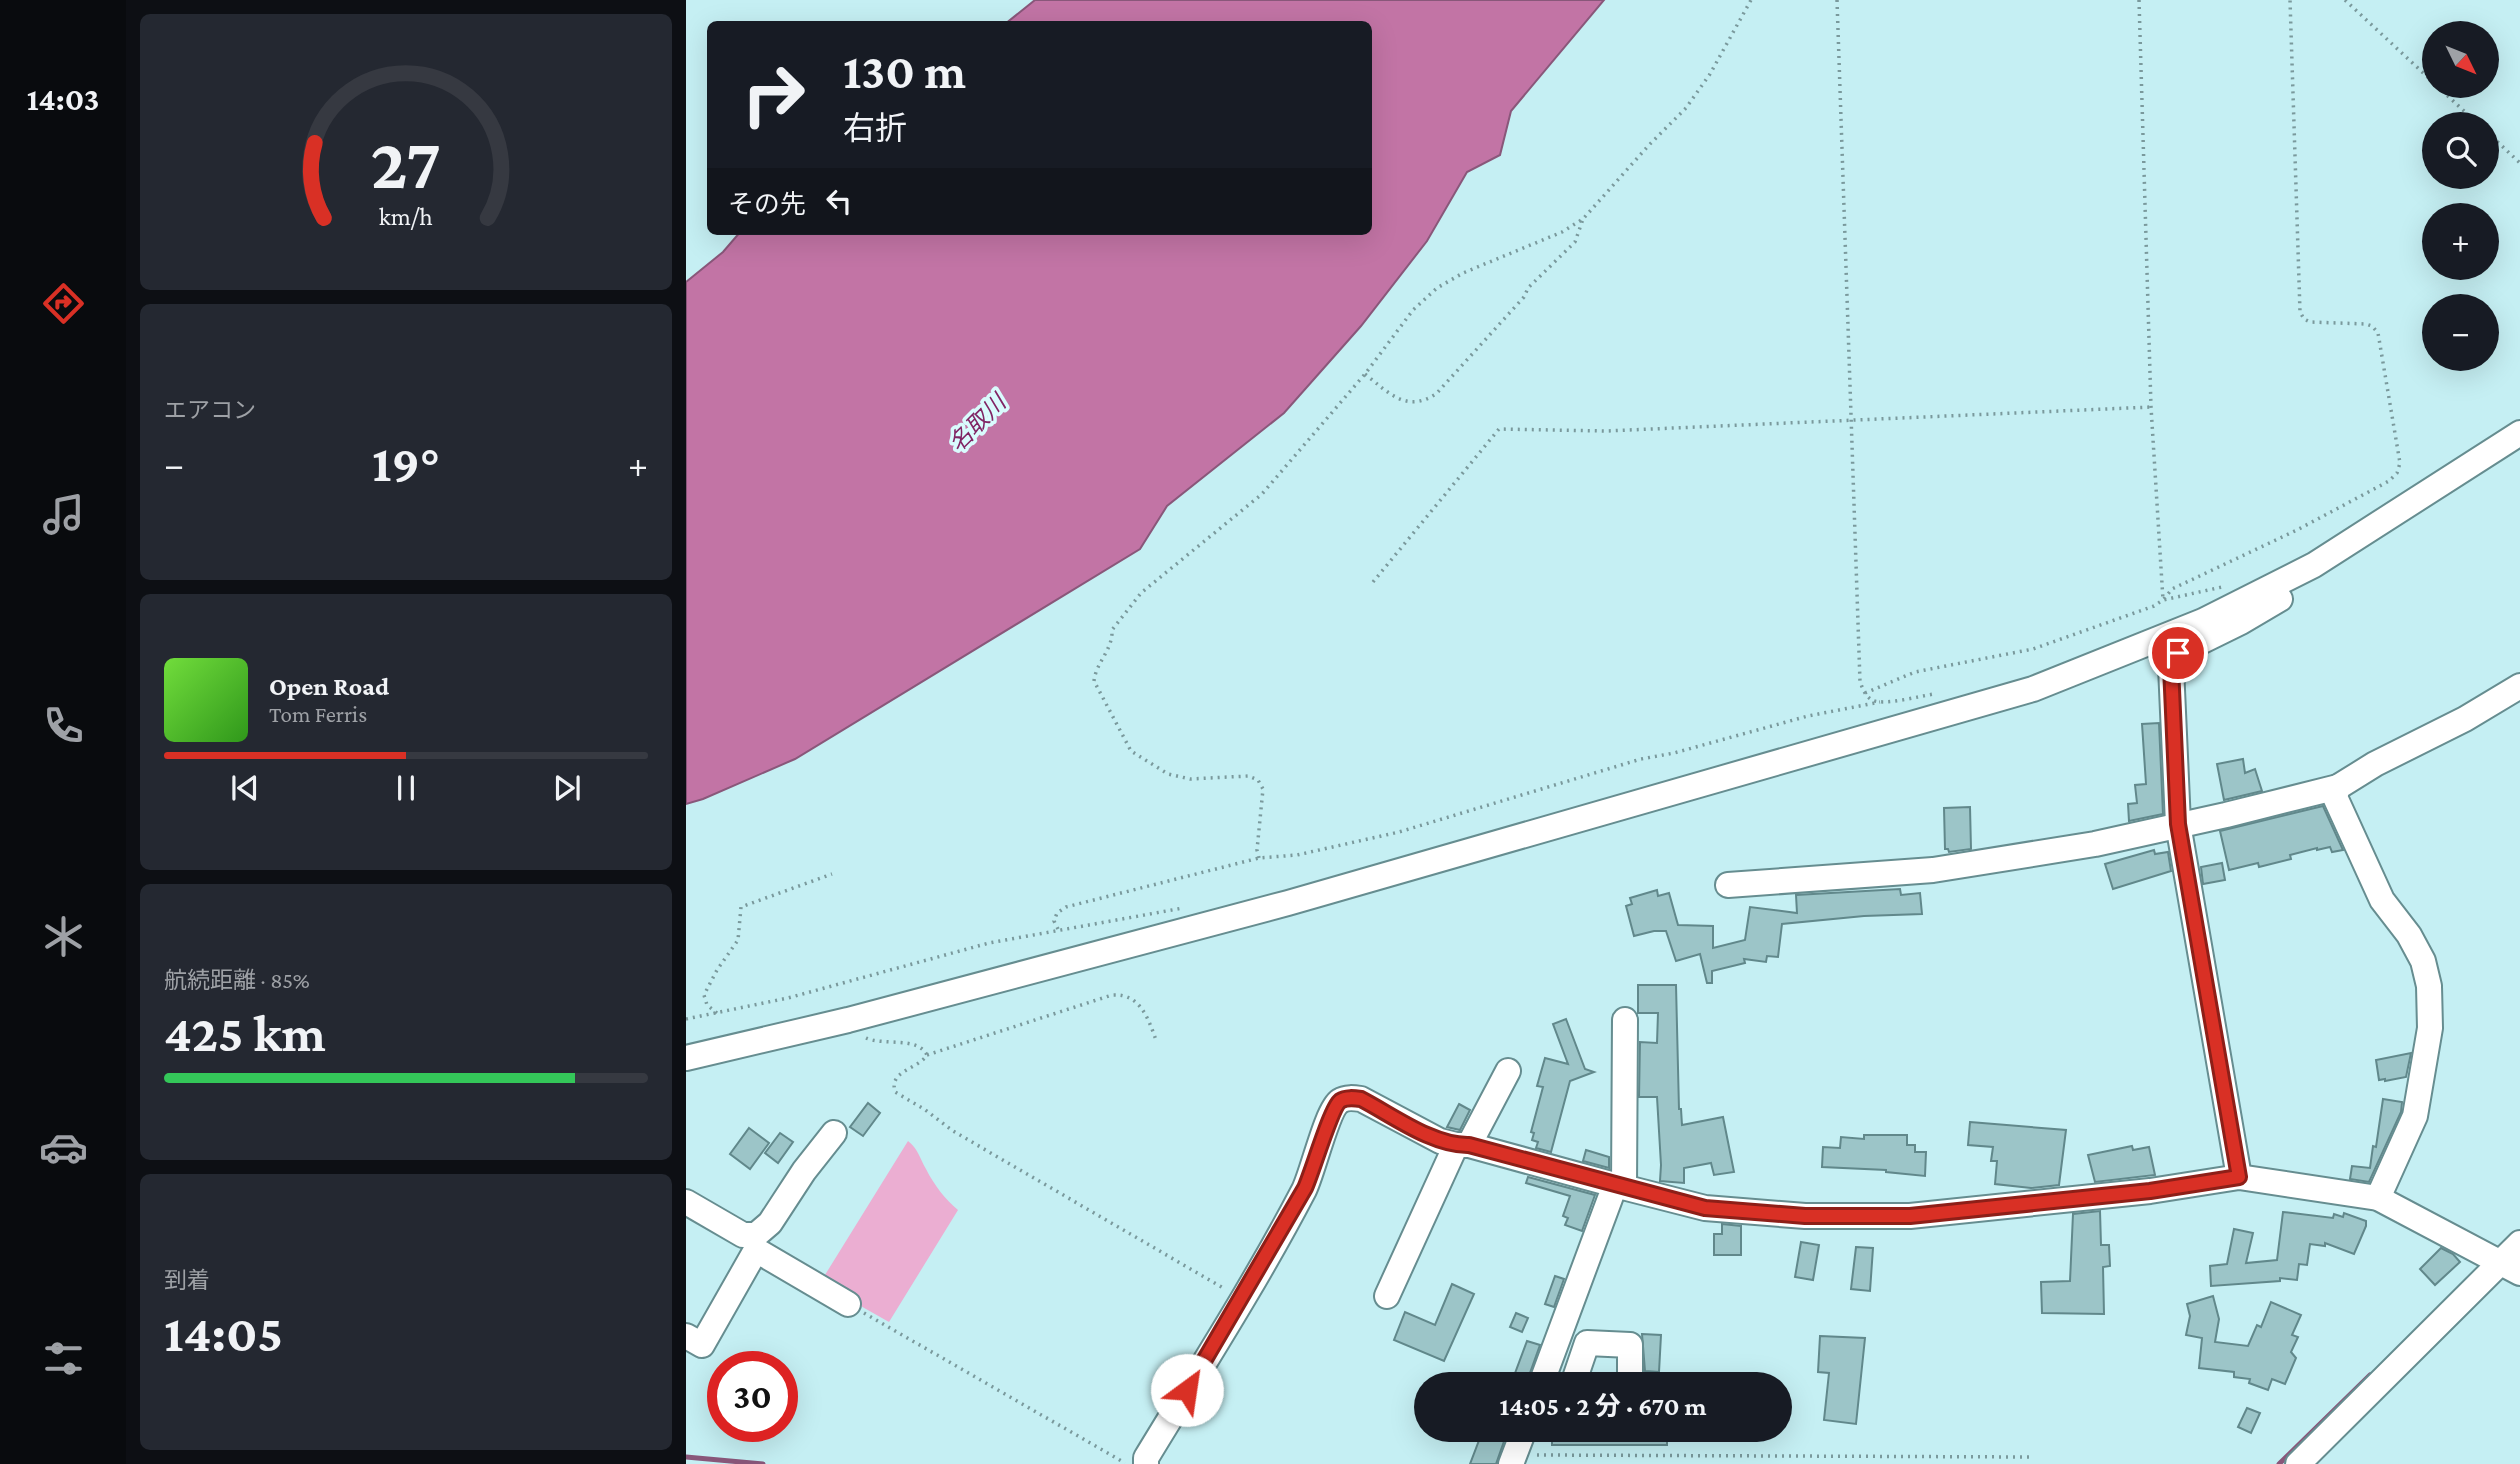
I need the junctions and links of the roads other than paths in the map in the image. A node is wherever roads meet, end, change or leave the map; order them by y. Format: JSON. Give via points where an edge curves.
{"nodes":[{"id":1,"x":2520,"y":433,"type":"edge"},
{"id":2,"x":2306,"y":569,"type":"junction"},
{"id":3,"x":2520,"y":686,"type":"edge"},
{"id":4,"x":2338,"y":787,"type":"junction"},
{"id":5,"x":2178,"y":824,"type":"junction"},
{"id":6,"x":1728,"y":885,"type":"dead end"},
{"id":7,"x":1625,"y":1020,"type":"dead end"},
{"id":8,"x":686,"y":1058,"type":"edge"},
{"id":9,"x":1508,"y":1071,"type":"dead end"},
{"id":10,"x":834,"y":1133,"type":"dead end"},
{"id":11,"x":1462,"y":1145,"type":"junction"},
{"id":12,"x":2239,"y":1177,"type":"junction"},
{"id":13,"x":1619,"y":1186,"type":"junction"},
{"id":14,"x":2378,"y":1198,"type":"junction"},
{"id":15,"x":686,"y":1202,"type":"edge"},
{"id":16,"x":2520,"y":1243,"type":"edge"},
{"id":17,"x":2499,"y":1262,"type":"edge"},
{"id":18,"x":1387,"y":1296,"type":"dead end"},
{"id":19,"x":848,"y":1304,"type":"road end"},
{"id":20,"x":686,"y":1336,"type":"edge"},
{"id":21,"x":1546,"y":1372,"type":"edge"},
{"id":22,"x":1577,"y":1372,"type":"edge"},
{"id":23,"x":1630,"y":1372,"type":"edge"},
{"id":24,"x":1519,"y":1442,"type":"edge"},
{"id":25,"x":1513,"y":1459,"type":"edge"},
{"id":26,"x":1146,"y":1464,"type":"edge"},
{"id":27,"x":2298,"y":1464,"type":"edge"}],
"edges":[{"from":1,"to":2,"type":"street"},
{"from":2,"to":5,"type":"street","via":[[2283,597],[2174,658],[2172,722]]},
{"from":2,"to":8,"type":"street","via":[[2203,621],[2033,688],[1288,903],[848,1020]]},
{"from":3,"to":4,"type":"street"},
{"from":4,"to":5,"type":"street"},
{"from":4,"to":14,"type":"street","via":[[2334,797],[2382,900],[2423,961],[2429,986],[2431,1028],[2415,1116]]},
{"from":5,"to":6,"type":"street","via":[[2095,844],[1933,870]]},
{"from":5,"to":12,"type":"street"},
{"from":7,"to":13,"type":"street"},
{"from":9,"to":11,"type":"street"},
{"from":10,"to":15,"type":"street","via":[[756,1235],[743,1235]]},
{"from":11,"to":13,"type":"street"},
{"from":11,"to":18,"type":"street"},
{"from":11,"to":26,"type":"street","via":[[1440,1141],[1361,1099],[1339,1101],[1305,1188]]},
{"from":12,"to":13,"type":"street","via":[[1910,1216],[1805,1216],[1705,1208]]},
{"from":12,"to":14,"type":"street"},
{"from":13,"to":21,"type":"street"},
{"from":14,"to":17,"type":"street"},
{"from":16,"to":17,"type":"street"},
{"from":17,"to":27,"type":"street"},
{"from":19,"to":20,"type":"street","via":[[757,1250],[702,1345]]},
{"from":22,"to":23,"type":"street","via":[[1587,1343],[1630,1345]]},
{"from":24,"to":25,"type":"street"}]}
